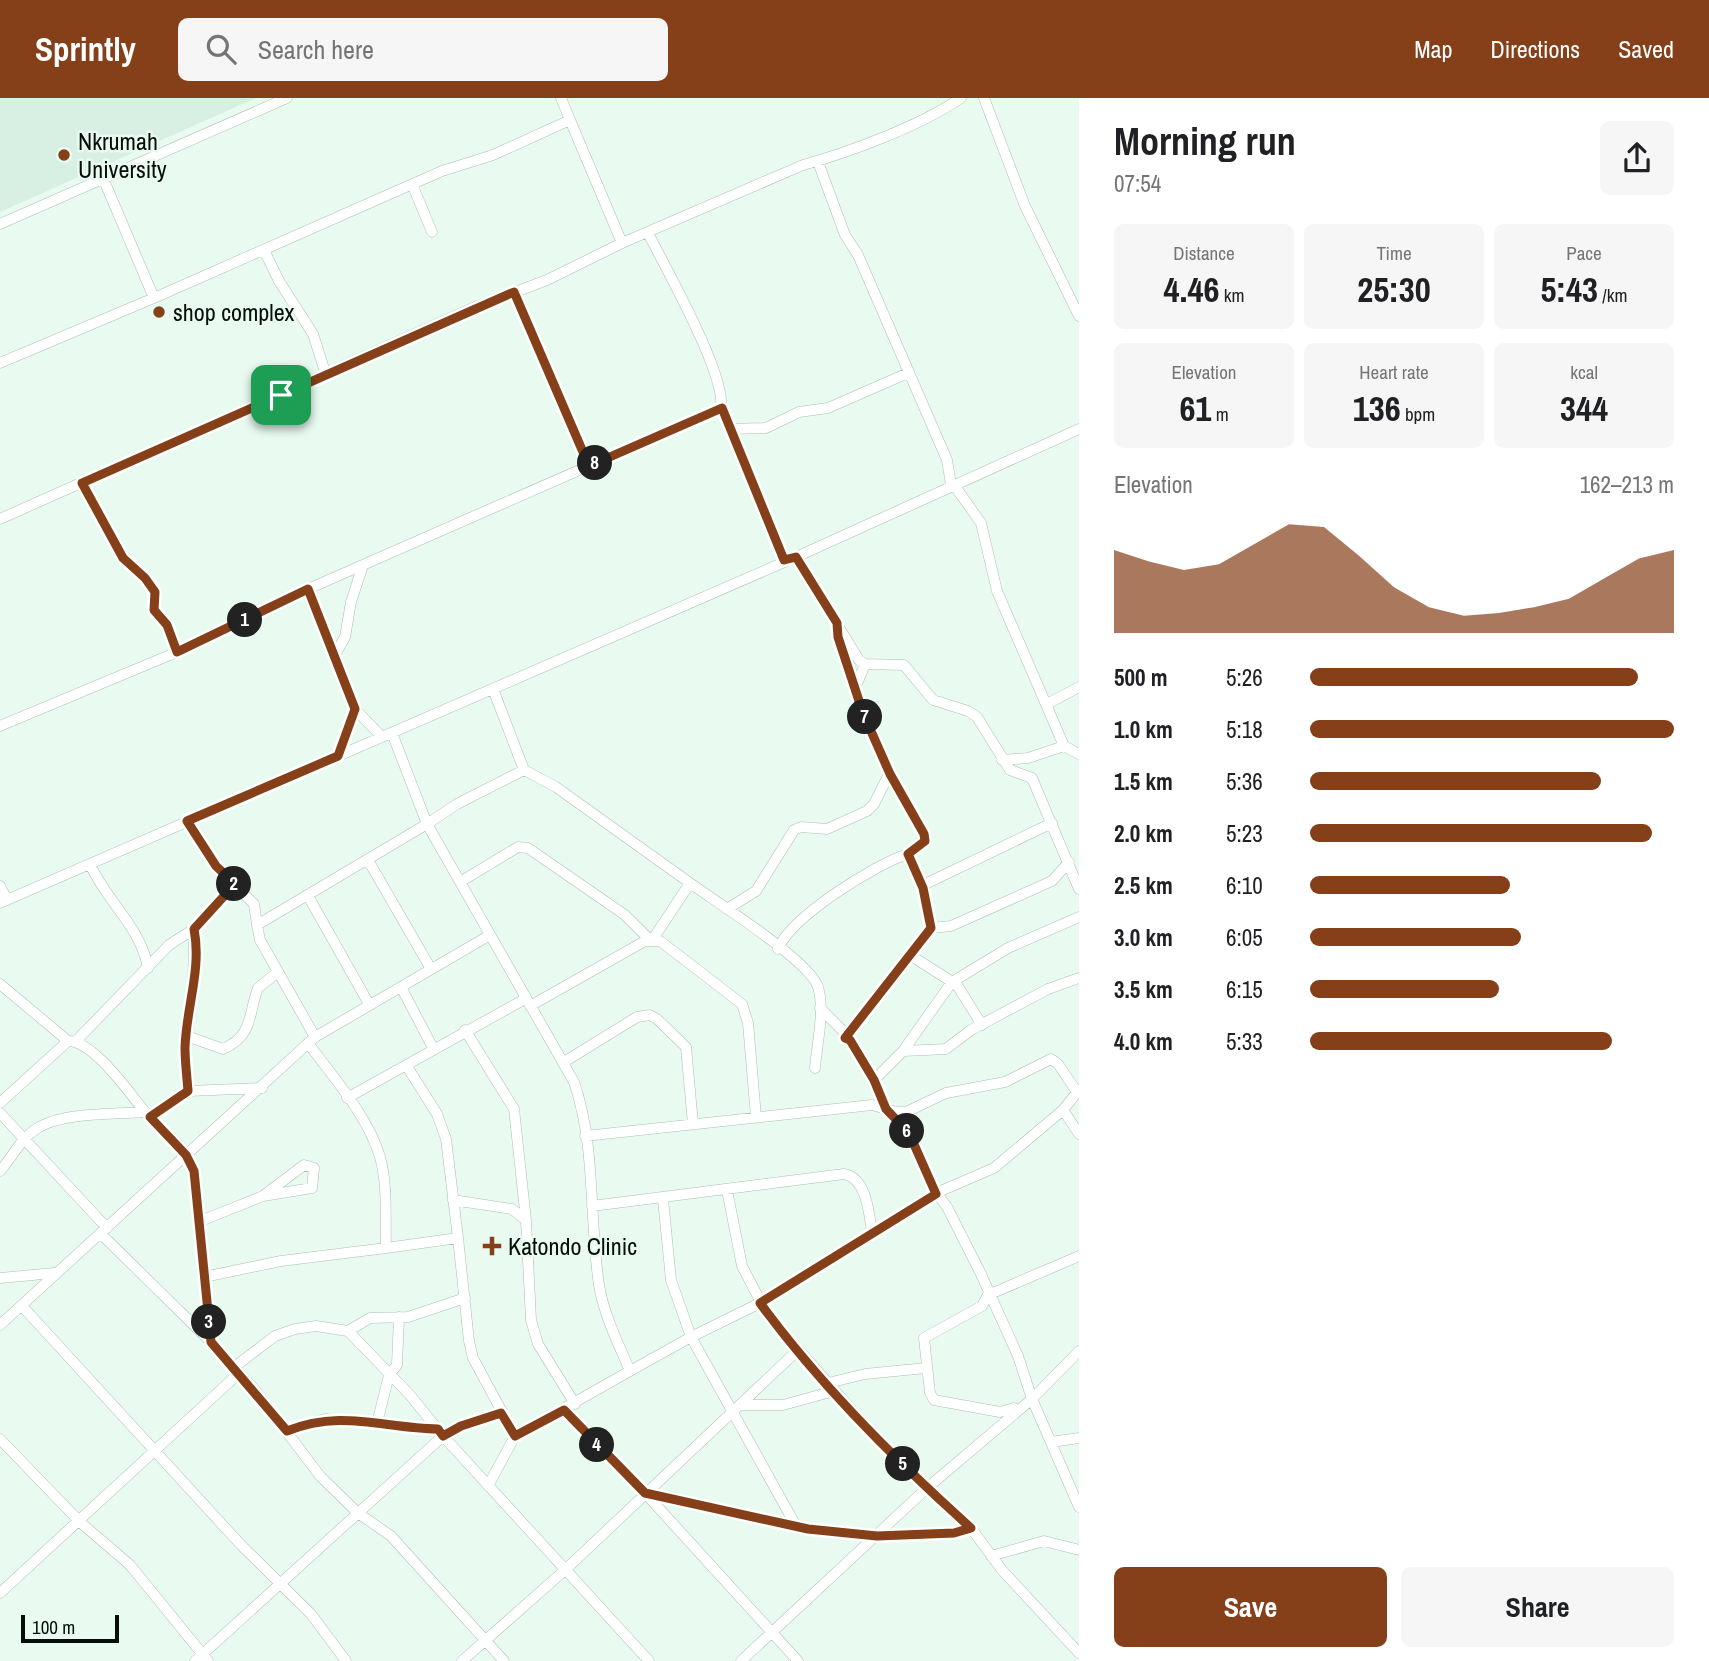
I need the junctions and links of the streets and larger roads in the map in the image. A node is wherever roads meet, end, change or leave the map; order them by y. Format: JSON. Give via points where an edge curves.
{"nodes":[{"id":1,"x":287,"y":98,"type":"edge"},
{"id":2,"x":561,"y":98,"type":"edge"},
{"id":3,"x":961,"y":98,"type":"edge"},
{"id":4,"x":984,"y":98,"type":"edge"},
{"id":5,"x":570,"y":120,"type":"junction"},
{"id":6,"x":818,"y":162,"type":"junction"},
{"id":7,"x":103,"y":178,"type":"junction"},
{"id":8,"x":412,"y":184,"type":"junction"},
{"id":9,"x":0,"y":224,"type":"edge"},
{"id":10,"x":432,"y":232,"type":"dead end"},
{"id":11,"x":648,"y":233,"type":"junction"},
{"id":12,"x":622,"y":243,"type":"junction"},
{"id":13,"x":264,"y":250,"type":"junction"},
{"id":14,"x":514,"y":292,"type":"junction"},
{"id":15,"x":154,"y":298,"type":"junction"},
{"id":16,"x":1079,"y":316,"type":"edge"},
{"id":17,"x":0,"y":363,"type":"edge"},
{"id":18,"x":908,"y":373,"type":"junction"},
{"id":19,"x":326,"y":375,"type":"junction"},
{"id":20,"x":722,"y":408,"type":"junction"},
{"id":21,"x":730,"y":429,"type":"junction"},
{"id":22,"x":1079,"y":429,"type":"edge"},
{"id":23,"x":589,"y":466,"type":"junction"},
{"id":24,"x":82,"y":483,"type":"junction"},
{"id":25,"x":952,"y":485,"type":"junction"},
{"id":26,"x":0,"y":519,"type":"edge"},
{"id":27,"x":796,"y":557,"type":"junction"},
{"id":28,"x":784,"y":560,"type":"junction"},
{"id":29,"x":363,"y":565,"type":"junction"},
{"id":30,"x":308,"y":589,"type":"junction"},
{"id":31,"x":837,"y":623,"type":"junction"},
{"id":32,"x":177,"y":652,"type":"junction"},
{"id":33,"x":335,"y":655,"type":"junction"},
{"id":34,"x":865,"y":664,"type":"junction"},
{"id":35,"x":855,"y":681,"type":"junction"},
{"id":36,"x":1079,"y":687,"type":"edge"},
{"id":37,"x":493,"y":689,"type":"junction"},
{"id":38,"x":1047,"y":704,"type":"junction"},
{"id":39,"x":355,"y":709,"type":"junction"},
{"id":40,"x":0,"y":726,"type":"edge"},
{"id":41,"x":387,"y":735,"type":"junction"},
{"id":42,"x":1064,"y":746,"type":"junction"},
{"id":43,"x":1079,"y":754,"type":"edge"},
{"id":44,"x":338,"y":756,"type":"junction"},
{"id":45,"x":1002,"y":760,"type":"junction"},
{"id":46,"x":524,"y":770,"type":"junction"},
{"id":47,"x":890,"y":774,"type":"junction"},
{"id":48,"x":187,"y":821,"type":"junction"},
{"id":49,"x":1052,"y":822,"type":"junction"},
{"id":50,"x":427,"y":824,"type":"junction"},
{"id":51,"x":908,"y":854,"type":"junction"},
{"id":52,"x":368,"y":860,"type":"junction"},
{"id":53,"x":1069,"y":862,"type":"junction"},
{"id":54,"x":90,"y":864,"type":"junction"},
{"id":55,"x":460,"y":882,"type":"junction"},
{"id":56,"x":690,"y":883,"type":"junction"},
{"id":57,"x":235,"y":884,"type":"junction"},
{"id":58,"x":0,"y":886,"type":"edge"},
{"id":59,"x":921,"y":886,"type":"junction"},
{"id":60,"x":1079,"y":889,"type":"edge"},
{"id":61,"x":308,"y":896,"type":"junction"},
{"id":62,"x":3,"y":902,"type":"edge"},
{"id":63,"x":726,"y":909,"type":"junction"},
{"id":64,"x":257,"y":911,"type":"junction"},
{"id":65,"x":271,"y":915,"type":"junction"},
{"id":66,"x":1079,"y":916,"type":"edge"},
{"id":67,"x":257,"y":925,"type":"junction"},
{"id":68,"x":931,"y":928,"type":"junction"},
{"id":69,"x":194,"y":929,"type":"junction"},
{"id":70,"x":490,"y":935,"type":"junction"},
{"id":71,"x":652,"y":940,"type":"junction"},
{"id":72,"x":778,"y":949,"type":"junction"},
{"id":73,"x":145,"y":950,"type":"junction"},
{"id":74,"x":161,"y":953,"type":"junction"},
{"id":75,"x":910,"y":955,"type":"junction"},
{"id":76,"x":148,"y":968,"type":"junction"},
{"id":77,"x":431,"y":969,"type":"junction"},
{"id":78,"x":278,"y":972,"type":"junction"},
{"id":79,"x":1079,"y":978,"type":"edge"},
{"id":80,"x":951,"y":982,"type":"junction"},
{"id":81,"x":0,"y":984,"type":"edge"},
{"id":82,"x":401,"y":987,"type":"junction"},
{"id":83,"x":528,"y":1002,"type":"junction"},
{"id":84,"x":369,"y":1004,"type":"junction"},
{"id":85,"x":820,"y":1008,"type":"junction"},
{"id":86,"x":982,"y":1025,"type":"junction"},
{"id":87,"x":466,"y":1030,"type":"junction"},
{"id":88,"x":187,"y":1036,"type":"junction"},
{"id":89,"x":845,"y":1038,"type":"junction"},
{"id":90,"x":312,"y":1040,"type":"junction"},
{"id":91,"x":72,"y":1041,"type":"junction"},
{"id":92,"x":433,"y":1048,"type":"junction"},
{"id":93,"x":902,"y":1051,"type":"junction"},
{"id":94,"x":564,"y":1062,"type":"junction"},
{"id":95,"x":407,"y":1065,"type":"junction"},
{"id":96,"x":815,"y":1068,"type":"dead end"},
{"id":97,"x":874,"y":1080,"type":"junction"},
{"id":98,"x":262,"y":1088,"type":"junction"},
{"id":99,"x":188,"y":1091,"type":"junction"},
{"id":100,"x":1078,"y":1091,"type":"edge"},
{"id":101,"x":347,"y":1098,"type":"junction"},
{"id":102,"x":0,"y":1103,"type":"edge"},
{"id":103,"x":886,"y":1109,"type":"junction"},
{"id":104,"x":1063,"y":1110,"type":"junction"},
{"id":105,"x":0,"y":1113,"type":"edge"},
{"id":106,"x":148,"y":1114,"type":"junction"},
{"id":107,"x":756,"y":1117,"type":"junction"},
{"id":108,"x":693,"y":1124,"type":"junction"},
{"id":109,"x":1079,"y":1134,"type":"edge"},
{"id":110,"x":585,"y":1136,"type":"junction"},
{"id":111,"x":25,"y":1138,"type":"junction"},
{"id":112,"x":186,"y":1155,"type":"junction"},
{"id":113,"x":0,"y":1171,"type":"edge"},
{"id":114,"x":727,"y":1190,"type":"junction"},
{"id":115,"x":936,"y":1194,"type":"junction"},
{"id":116,"x":263,"y":1196,"type":"junction"},
{"id":117,"x":663,"y":1199,"type":"junction"},
{"id":118,"x":453,"y":1200,"type":"junction"},
{"id":119,"x":524,"y":1201,"type":"junction"},
{"id":120,"x":593,"y":1206,"type":"junction"},
{"id":121,"x":512,"y":1209,"type":"junction"},
{"id":122,"x":526,"y":1220,"type":"junction"},
{"id":123,"x":198,"y":1222,"type":"junction"},
{"id":124,"x":104,"y":1231,"type":"junction"},
{"id":125,"x":872,"y":1232,"type":"junction"},
{"id":126,"x":458,"y":1238,"type":"junction"},
{"id":127,"x":386,"y":1248,"type":"junction"},
{"id":128,"x":1079,"y":1256,"type":"edge"},
{"id":129,"x":54,"y":1273,"type":"junction"},
{"id":130,"x":204,"y":1277,"type":"junction"},
{"id":131,"x":0,"y":1278,"type":"edge"},
{"id":132,"x":988,"y":1295,"type":"junction"},
{"id":133,"x":465,"y":1298,"type":"junction"},
{"id":134,"x":760,"y":1303,"type":"junction"},
{"id":135,"x":22,"y":1306,"type":"junction"},
{"id":136,"x":399,"y":1317,"type":"junction"},
{"id":137,"x":0,"y":1325,"type":"edge"},
{"id":138,"x":348,"y":1331,"type":"junction"},
{"id":139,"x":691,"y":1337,"type":"junction"},
{"id":140,"x":211,"y":1342,"type":"junction"},
{"id":141,"x":798,"y":1350,"type":"junction"},
{"id":142,"x":1079,"y":1351,"type":"edge"},
{"id":143,"x":926,"y":1368,"type":"junction"},
{"id":144,"x":235,"y":1371,"type":"junction"},
{"id":145,"x":630,"y":1371,"type":"junction"},
{"id":146,"x":389,"y":1375,"type":"junction"},
{"id":147,"x":831,"y":1387,"type":"junction"},
{"id":148,"x":1032,"y":1399,"type":"junction"},
{"id":149,"x":575,"y":1404,"type":"junction"},
{"id":150,"x":1022,"y":1406,"type":"junction"},
{"id":151,"x":737,"y":1407,"type":"junction"},
{"id":152,"x":564,"y":1410,"type":"junction"},
{"id":153,"x":501,"y":1413,"type":"junction"},
{"id":154,"x":377,"y":1423,"type":"junction"},
{"id":155,"x":287,"y":1431,"type":"junction"},
{"id":156,"x":440,"y":1432,"type":"junction"},
{"id":157,"x":515,"y":1436,"type":"junction"},
{"id":158,"x":1079,"y":1438,"type":"edge"},
{"id":159,"x":0,"y":1439,"type":"edge"},
{"id":160,"x":1051,"y":1443,"type":"junction"},
{"id":161,"x":158,"y":1451,"type":"junction"},
{"id":162,"x":488,"y":1486,"type":"junction"},
{"id":163,"x":927,"y":1488,"type":"junction"},
{"id":164,"x":645,"y":1493,"type":"junction"},
{"id":165,"x":783,"y":1503,"type":"junction"},
{"id":166,"x":1079,"y":1507,"type":"edge"},
{"id":167,"x":358,"y":1513,"type":"junction"},
{"id":168,"x":79,"y":1521,"type":"junction"},
{"id":169,"x":776,"y":1522,"type":"junction"},
{"id":170,"x":796,"y":1526,"type":"junction"},
{"id":171,"x":971,"y":1528,"type":"junction"},
{"id":172,"x":877,"y":1536,"type":"junction"},
{"id":173,"x":1079,"y":1550,"type":"edge"},
{"id":174,"x":991,"y":1556,"type":"junction"},
{"id":175,"x":565,"y":1570,"type":"junction"},
{"id":176,"x":281,"y":1581,"type":"junction"},
{"id":177,"x":0,"y":1593,"type":"edge"},
{"id":178,"x":773,"y":1632,"type":"junction"},
{"id":179,"x":486,"y":1640,"type":"junction"},
{"id":180,"x":637,"y":1649,"type":"junction"},
{"id":181,"x":1079,"y":1653,"type":"edge"},
{"id":182,"x":202,"y":1659,"type":"edge"},
{"id":183,"x":346,"y":1661,"type":"edge"},
{"id":184,"x":462,"y":1661,"type":"edge"},
{"id":185,"x":504,"y":1661,"type":"edge"},
{"id":186,"x":637,"y":1661,"type":"edge"},
{"id":187,"x":649,"y":1661,"type":"edge"},
{"id":188,"x":741,"y":1661,"type":"edge"},
{"id":189,"x":798,"y":1661,"type":"edge"}],
"edges":[{"from":1,"to":7,"type":"street"},
{"from":2,"to":5,"type":"street"},
{"from":3,"to":6,"type":"street"},
{"from":4,"to":16,"type":"street","via":[[1025,206]]},
{"from":5,"to":8,"type":"street","via":[[493,155]]},
{"from":5,"to":12,"type":"street"},
{"from":6,"to":11,"type":"street"},
{"from":6,"to":18,"type":"street","via":[[845,235],[858,255]]},
{"from":7,"to":9,"type":"street"},
{"from":7,"to":15,"type":"street"},
{"from":8,"to":10,"type":"street"},
{"from":8,"to":13,"type":"street"},
{"from":11,"to":12,"type":"street"},
{"from":11,"to":20,"type":"street","via":[[708,357]]},
{"from":12,"to":14,"type":"street"},
{"from":13,"to":15,"type":"street"},
{"from":13,"to":19,"type":"street","via":[[313,334]]},
{"from":14,"to":19,"type":"street"},
{"from":14,"to":23,"type":"street"},
{"from":15,"to":17,"type":"street"},
{"from":18,"to":21,"type":"street","via":[[828,408],[799,412],[766,428]]},
{"from":18,"to":25,"type":"street","via":[[947,460]]},
{"from":19,"to":24,"type":"street"},
{"from":20,"to":21,"type":"street"},
{"from":20,"to":23,"type":"street"},
{"from":21,"to":28,"type":"street"},
{"from":22,"to":25,"type":"street"},
{"from":23,"to":29,"type":"street"},
{"from":24,"to":26,"type":"street"},
{"from":24,"to":32,"type":"street","via":[[123,558],[155,592],[154,610],[167,625]]},
{"from":25,"to":27,"type":"street"},
{"from":25,"to":38,"type":"street","via":[[981,523],[997,591]]},
{"from":27,"to":28,"type":"street"},
{"from":27,"to":31,"type":"street"},
{"from":28,"to":37,"type":"street"},
{"from":29,"to":30,"type":"street"},
{"from":29,"to":33,"type":"street","via":[[345,637]]},
{"from":30,"to":32,"type":"street"},
{"from":30,"to":33,"type":"street"},
{"from":31,"to":34,"type":"street","via":[[852,653]]},
{"from":31,"to":35,"type":"street"},
{"from":32,"to":40,"type":"street"},
{"from":33,"to":39,"type":"street"},
{"from":34,"to":35,"type":"street"},
{"from":34,"to":45,"type":"street","via":[[905,664],[933,700],[977,718]]},
{"from":35,"to":47,"type":"street"},
{"from":36,"to":38,"type":"street"},
{"from":37,"to":41,"type":"street"},
{"from":37,"to":46,"type":"street"},
{"from":38,"to":42,"type":"street"},
{"from":39,"to":41,"type":"street"},
{"from":39,"to":44,"type":"street"},
{"from":41,"to":44,"type":"street"},
{"from":41,"to":50,"type":"street"},
{"from":42,"to":43,"type":"street"},
{"from":42,"to":45,"type":"street","via":[[1028,758]]},
{"from":44,"to":48,"type":"street"},
{"from":45,"to":49,"type":"street","via":[[1010,771],[1028,776],[1036,784]]},
{"from":46,"to":50,"type":"street"},
{"from":46,"to":56,"type":"street","via":[[556,787]]},
{"from":47,"to":51,"type":"street","via":[[924,834],[925,841]]},
{"from":47,"to":63,"type":"street","via":[[867,811],[827,829],[794,830],[756,891]]},
{"from":48,"to":54,"type":"street"},
{"from":48,"to":57,"type":"street","via":[[216,866]]},
{"from":49,"to":53,"type":"street"},
{"from":49,"to":59,"type":"street"},
{"from":50,"to":52,"type":"street"},
{"from":50,"to":55,"type":"street"},
{"from":51,"to":59,"type":"street"},
{"from":51,"to":72,"type":"street","via":[[849,883],[786,934]]},
{"from":52,"to":61,"type":"street"},
{"from":52,"to":77,"type":"street"},
{"from":53,"to":60,"type":"street"},
{"from":53,"to":68,"type":"street","via":[[1052,881],[951,926]]},
{"from":54,"to":62,"type":"street"},
{"from":54,"to":73,"type":"street","via":[[103,891]]},
{"from":55,"to":70,"type":"street"},
{"from":55,"to":71,"type":"street","via":[[518,847],[528,848],[625,915]]},
{"from":56,"to":63,"type":"street"},
{"from":56,"to":71,"type":"street"},
{"from":57,"to":64,"type":"street"},
{"from":57,"to":69,"type":"street"},
{"from":58,"to":62,"type":"street"},
{"from":59,"to":68,"type":"street"},
{"from":61,"to":65,"type":"street"},
{"from":61,"to":84,"type":"street"},
{"from":63,"to":72,"type":"street","via":[[736,912]]},
{"from":64,"to":65,"type":"street"},
{"from":64,"to":67,"type":"street"},
{"from":65,"to":67,"type":"street"},
{"from":66,"to":80,"type":"street","via":[[1008,948]]},
{"from":67,"to":78,"type":"street"},
{"from":68,"to":75,"type":"street"},
{"from":69,"to":74,"type":"street"},
{"from":69,"to":88,"type":"street","via":[[197,941]]},
{"from":70,"to":77,"type":"street"},
{"from":70,"to":83,"type":"street"},
{"from":71,"to":83,"type":"street"},
{"from":71,"to":107,"type":"street","via":[[671,949],[742,1004],[748,1023]]},
{"from":72,"to":85,"type":"street","via":[[789,953],[812,975]]},
{"from":73,"to":74,"type":"street"},
{"from":73,"to":76,"type":"street"},
{"from":74,"to":76,"type":"street"},
{"from":75,"to":80,"type":"street"},
{"from":75,"to":89,"type":"street"},
{"from":76,"to":91,"type":"street"},
{"from":77,"to":82,"type":"street"},
{"from":78,"to":88,"type":"street","via":[[258,988],[251,1021],[230,1045],[223,1049]]},
{"from":78,"to":90,"type":"street"},
{"from":79,"to":86,"type":"street","via":[[1048,989]]},
{"from":80,"to":86,"type":"street","via":[[960,988]]},
{"from":80,"to":93,"type":"street"},
{"from":81,"to":91,"type":"street"},
{"from":82,"to":84,"type":"street"},
{"from":82,"to":92,"type":"street"},
{"from":83,"to":87,"type":"street"},
{"from":83,"to":94,"type":"street"},
{"from":84,"to":90,"type":"street"},
{"from":85,"to":89,"type":"street"},
{"from":85,"to":96,"type":"street"},
{"from":86,"to":93,"type":"street","via":[[946,1049]]},
{"from":87,"to":92,"type":"street"},
{"from":87,"to":119,"type":"street","via":[[514,1109]]},
{"from":88,"to":99,"type":"street"},
{"from":89,"to":97,"type":"street"},
{"from":90,"to":98,"type":"street"},
{"from":90,"to":101,"type":"street"},
{"from":91,"to":102,"type":"street"},
{"from":91,"to":106,"type":"street","via":[[118,1077]]},
{"from":92,"to":95,"type":"street"},
{"from":93,"to":97,"type":"street"},
{"from":94,"to":108,"type":"street","via":[[637,1017],[650,1015],[686,1047]]},
{"from":94,"to":110,"type":"street","via":[[581,1102]]},
{"from":95,"to":101,"type":"street"},
{"from":95,"to":118,"type":"street","via":[[442,1126]]},
{"from":97,"to":103,"type":"street"},
{"from":98,"to":99,"type":"street"},
{"from":98,"to":112,"type":"street"},
{"from":99,"to":106,"type":"street"},
{"from":100,"to":103,"type":"street","via":[[1051,1059],[1005,1083],[946,1094],[906,1112]]},
{"from":100,"to":104,"type":"street"},
{"from":101,"to":127,"type":"street","via":[[380,1157]]},
{"from":103,"to":107,"type":"street","via":[[872,1105]]},
{"from":103,"to":115,"type":"street","via":[[909,1133]]},
{"from":104,"to":109,"type":"street"},
{"from":104,"to":115,"type":"street","via":[[994,1168]]},
{"from":105,"to":111,"type":"street"},
{"from":106,"to":111,"type":"street","via":[[56,1122]]},
{"from":106,"to":112,"type":"street"},
{"from":107,"to":108,"type":"street"},
{"from":108,"to":110,"type":"street"},
{"from":110,"to":120,"type":"street"},
{"from":111,"to":113,"type":"street"},
{"from":111,"to":124,"type":"street"},
{"from":112,"to":123,"type":"street","via":[[194,1171]]},
{"from":112,"to":124,"type":"street"},
{"from":114,"to":117,"type":"street"},
{"from":114,"to":125,"type":"street","via":[[850,1175],[861,1187]]},
{"from":114,"to":134,"type":"street","via":[[742,1266]]},
{"from":115,"to":125,"type":"street"},
{"from":115,"to":132,"type":"street","via":[[947,1207]]},
{"from":116,"to":116,"type":"street","via":[[304,1165],[314,1168],[312,1188]]},
{"from":116,"to":123,"type":"street"},
{"from":117,"to":120,"type":"street"},
{"from":117,"to":139,"type":"street","via":[[671,1280]]},
{"from":118,"to":121,"type":"street"},
{"from":118,"to":126,"type":"street"},
{"from":119,"to":121,"type":"street"},
{"from":119,"to":122,"type":"street"},
{"from":120,"to":145,"type":"street","via":[[604,1308]]},
{"from":121,"to":122,"type":"street"},
{"from":122,"to":149,"type":"street","via":[[531,1320],[544,1356]]},
{"from":123,"to":130,"type":"street"},
{"from":124,"to":129,"type":"street"},
{"from":124,"to":140,"type":"street"},
{"from":125,"to":134,"type":"street"},
{"from":126,"to":127,"type":"street"},
{"from":126,"to":133,"type":"street"},
{"from":127,"to":130,"type":"street","via":[[281,1261]]},
{"from":128,"to":132,"type":"street"},
{"from":129,"to":131,"type":"street"},
{"from":129,"to":135,"type":"street"},
{"from":130,"to":140,"type":"street"},
{"from":132,"to":143,"type":"street","via":[[982,1306],[923,1338]]},
{"from":132,"to":148,"type":"street","via":[[1018,1356]]},
{"from":133,"to":136,"type":"street"},
{"from":133,"to":153,"type":"street","via":[[474,1358]]},
{"from":134,"to":139,"type":"street"},
{"from":134,"to":141,"type":"street"},
{"from":135,"to":137,"type":"street"},
{"from":135,"to":161,"type":"street"},
{"from":136,"to":138,"type":"street","via":[[379,1315]]},
{"from":136,"to":146,"type":"street","via":[[397,1365]]},
{"from":138,"to":144,"type":"street","via":[[316,1325],[295,1328],[275,1336]]},
{"from":138,"to":146,"type":"street"},
{"from":139,"to":145,"type":"street"},
{"from":139,"to":151,"type":"street"},
{"from":140,"to":144,"type":"street"},
{"from":141,"to":147,"type":"street"},
{"from":141,"to":151,"type":"street"},
{"from":142,"to":148,"type":"street"},
{"from":143,"to":147,"type":"street","via":[[862,1374]]},
{"from":143,"to":150,"type":"street","via":[[930,1394],[939,1403],[1000,1412]]},
{"from":144,"to":155,"type":"street"},
{"from":144,"to":161,"type":"street"},
{"from":145,"to":149,"type":"street"},
{"from":146,"to":154,"type":"street"},
{"from":146,"to":156,"type":"street"},
{"from":147,"to":151,"type":"street","via":[[783,1405]]},
{"from":147,"to":163,"type":"street"},
{"from":148,"to":150,"type":"street"},
{"from":148,"to":160,"type":"street"},
{"from":149,"to":152,"type":"street"},
{"from":150,"to":163,"type":"street"},
{"from":151,"to":164,"type":"street"},
{"from":151,"to":165,"type":"street"},
{"from":152,"to":157,"type":"street"},
{"from":152,"to":164,"type":"street"},
{"from":153,"to":156,"type":"street"},
{"from":153,"to":157,"type":"street"},
{"from":154,"to":155,"type":"street","via":[[325,1419]]},
{"from":154,"to":156,"type":"street"},
{"from":155,"to":167,"type":"street","via":[[320,1476]]},
{"from":156,"to":162,"type":"street"},
{"from":156,"to":167,"type":"street"},
{"from":157,"to":162,"type":"street"},
{"from":158,"to":160,"type":"street"},
{"from":159,"to":168,"type":"street"},
{"from":160,"to":166,"type":"street"},
{"from":161,"to":168,"type":"street"},
{"from":161,"to":176,"type":"street","via":[[241,1545]]},
{"from":162,"to":175,"type":"street"},
{"from":163,"to":171,"type":"street"},
{"from":163,"to":172,"type":"street"},
{"from":164,"to":169,"type":"street"},
{"from":164,"to":175,"type":"street"},
{"from":164,"to":178,"type":"street"},
{"from":165,"to":169,"type":"street"},
{"from":165,"to":170,"type":"street"},
{"from":167,"to":176,"type":"street"},
{"from":167,"to":179,"type":"street","via":[[391,1536]]},
{"from":168,"to":177,"type":"street"},
{"from":168,"to":182,"type":"street","via":[[130,1565]]},
{"from":169,"to":170,"type":"street"},
{"from":170,"to":172,"type":"street"},
{"from":171,"to":172,"type":"street","via":[[954,1533]]},
{"from":171,"to":174,"type":"street"},
{"from":172,"to":178,"type":"street"},
{"from":173,"to":174,"type":"street","via":[[1044,1541]]},
{"from":174,"to":181,"type":"street"},
{"from":175,"to":179,"type":"street"},
{"from":175,"to":180,"type":"street"},
{"from":176,"to":182,"type":"street"},
{"from":176,"to":183,"type":"street"},
{"from":178,"to":188,"type":"street"},
{"from":178,"to":189,"type":"street"},
{"from":179,"to":184,"type":"street"},
{"from":179,"to":185,"type":"street"},
{"from":180,"to":186,"type":"street"},
{"from":180,"to":187,"type":"street"}]}
